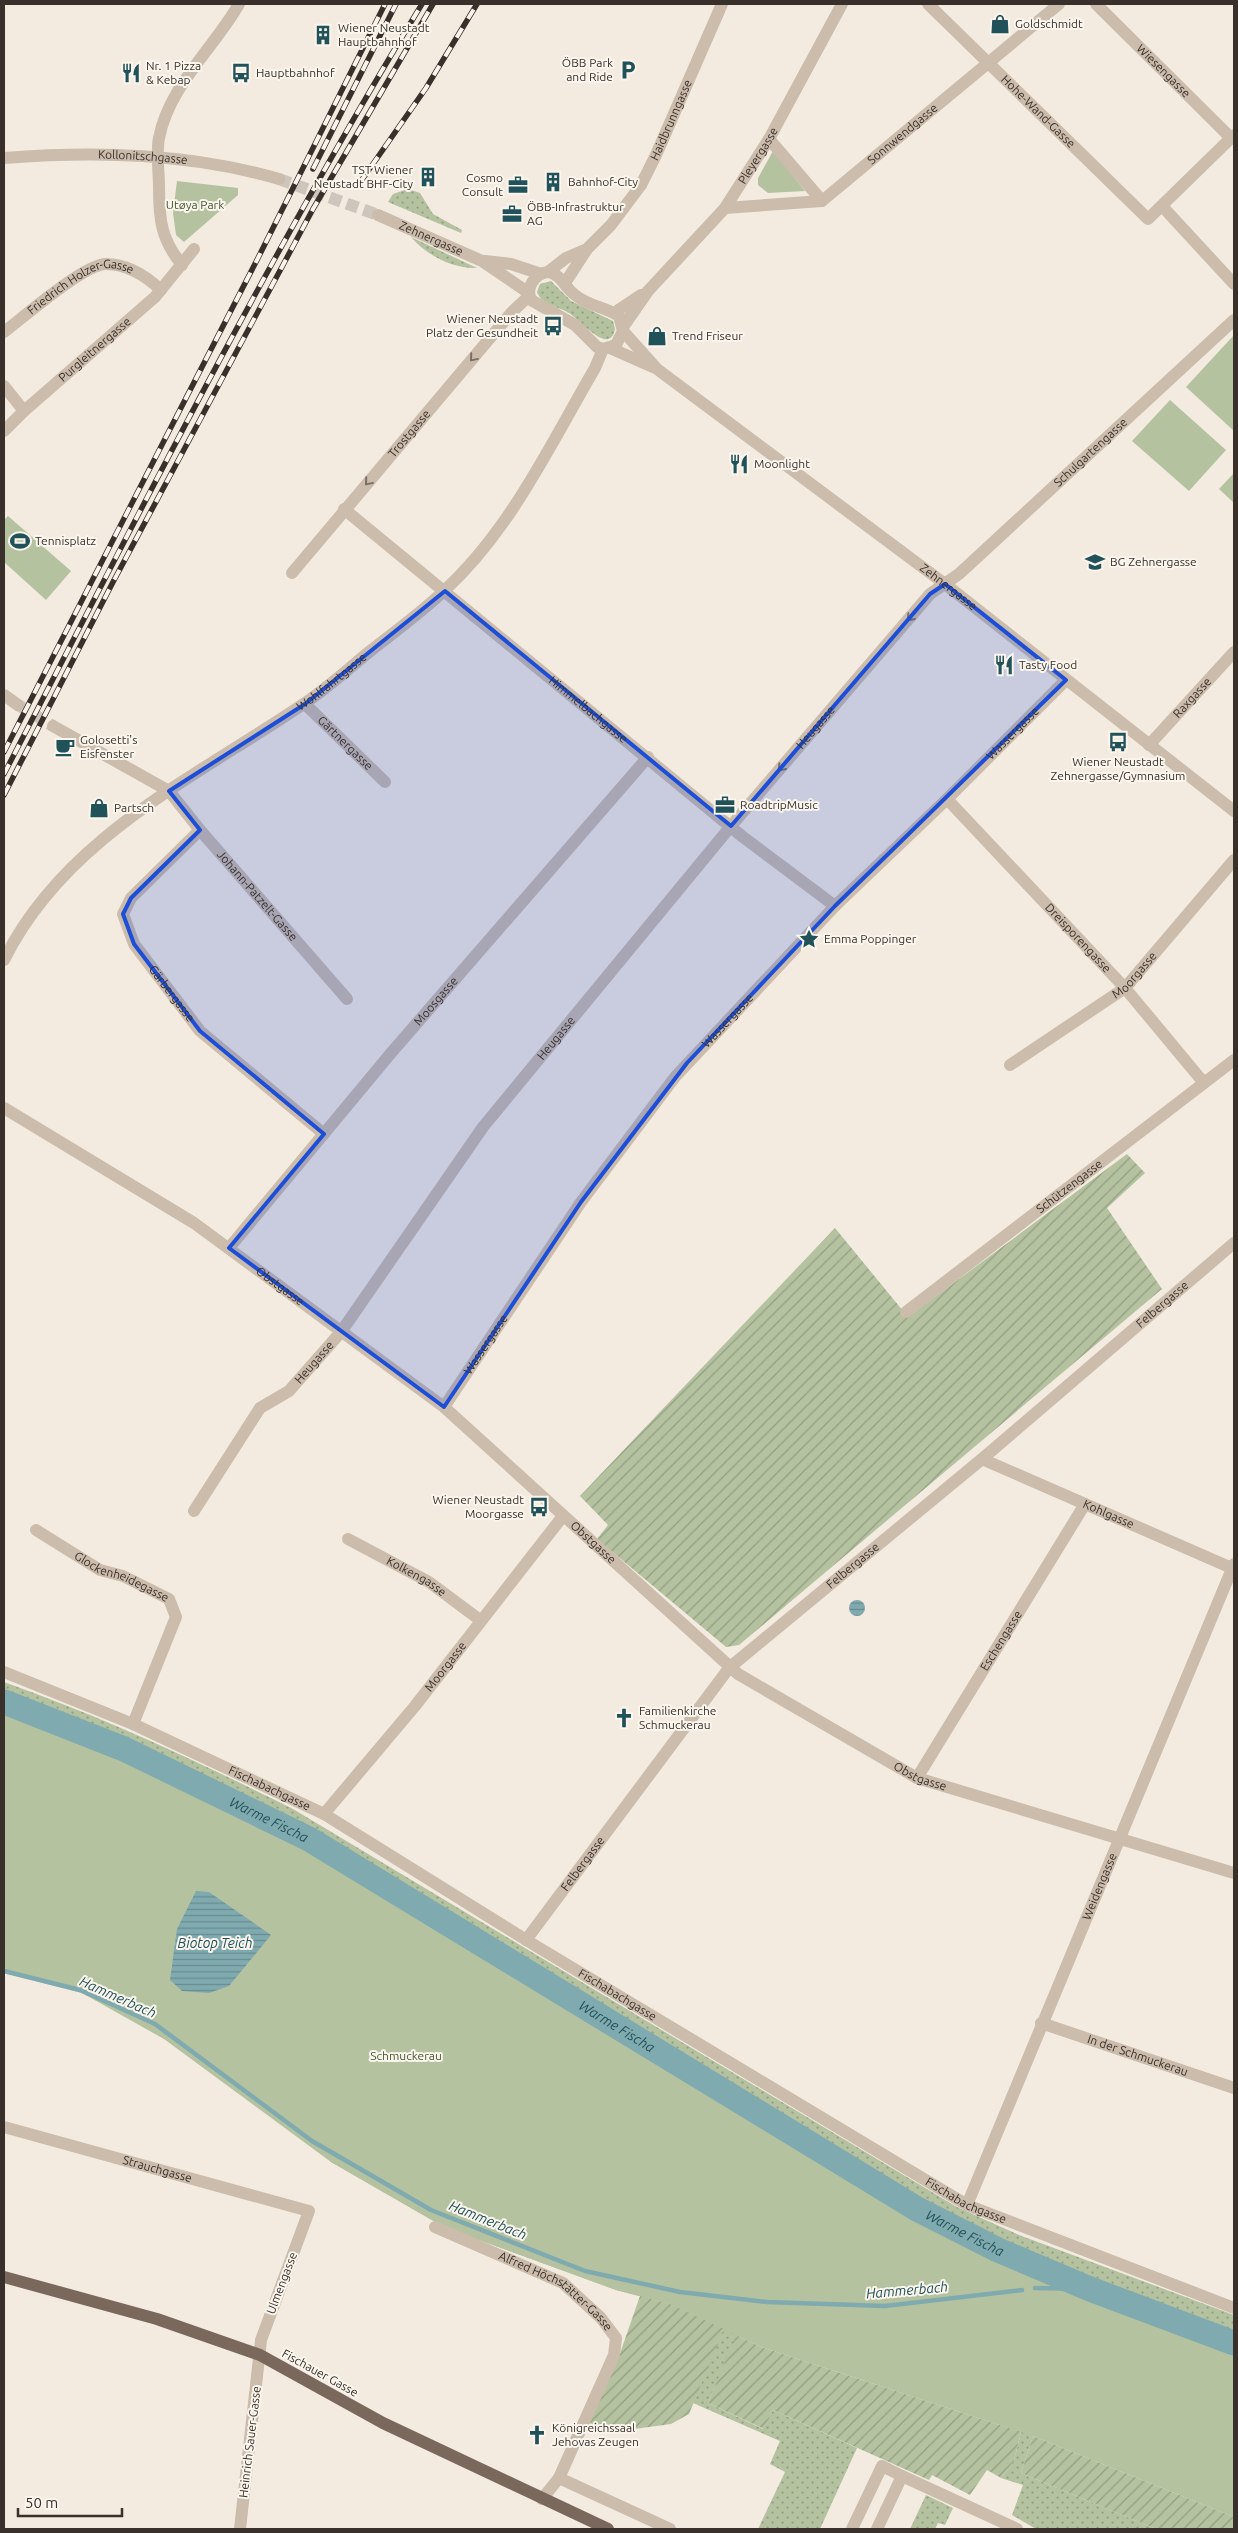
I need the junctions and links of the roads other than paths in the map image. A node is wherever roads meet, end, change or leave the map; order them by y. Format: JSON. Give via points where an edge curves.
{"nodes":[{"id":1,"x":239,"y":4,"type":"edge"},
{"id":2,"x":722,"y":4,"type":"edge"},
{"id":3,"x":842,"y":4,"type":"edge"},
{"id":4,"x":928,"y":4,"type":"edge"},
{"id":5,"x":1059,"y":4,"type":"edge"},
{"id":6,"x":1096,"y":4,"type":"edge"},
{"id":7,"x":988,"y":61,"type":"junction"},
{"id":8,"x":1233,"y":136,"type":"edge"},
{"id":9,"x":769,"y":139,"type":"junction"},
{"id":10,"x":4,"y":158,"type":"edge"},
{"id":11,"x":159,"y":158,"type":"junction"},
{"id":12,"x":279,"y":179,"type":"tunnel mouth"},
{"id":13,"x":822,"y":202,"type":"junction"},
{"id":14,"x":1162,"y":206,"type":"junction"},
{"id":15,"x":725,"y":208,"type":"junction"},
{"id":16,"x":378,"y":215,"type":"tunnel mouth"},
{"id":17,"x":194,"y":249,"type":"dead end"},
{"id":18,"x":587,"y":249,"type":"junction"},
{"id":19,"x":482,"y":261,"type":"junction"},
{"id":20,"x":182,"y":265,"type":"junction"},
{"id":21,"x":544,"y":273,"type":"junction"},
{"id":22,"x":565,"y":283,"type":"junction"},
{"id":23,"x":1234,"y":284,"type":"edge"},
{"id":24,"x":162,"y":290,"type":"junction"},
{"id":25,"x":648,"y":291,"type":"junction"},
{"id":26,"x":529,"y":295,"type":"junction"},
{"id":27,"x":614,"y":313,"type":"junction"},
{"id":28,"x":1234,"y":320,"type":"edge"},
{"id":29,"x":623,"y":329,"type":"junction"},
{"id":30,"x":4,"y":332,"type":"edge"},
{"id":31,"x":606,"y":348,"type":"junction"},
{"id":32,"x":657,"y":369,"type":"junction"},
{"id":33,"x":4,"y":386,"type":"edge"},
{"id":34,"x":24,"y":410,"type":"junction"},
{"id":35,"x":4,"y":431,"type":"edge"},
{"id":36,"x":344,"y":509,"type":"junction"},
{"id":37,"x":292,"y":573,"type":"dead end"},
{"id":38,"x":945,"y":584,"type":"junction"},
{"id":39,"x":445,"y":591,"type":"junction"},
{"id":40,"x":1234,"y":652,"type":"edge"},
{"id":41,"x":1066,"y":680,"type":"junction"},
{"id":42,"x":4,"y":695,"type":"edge"},
{"id":43,"x":18,"y":704,"type":"tunnel mouth"},
{"id":44,"x":304,"y":704,"type":"junction"},
{"id":45,"x":53,"y":726,"type":"tunnel mouth"},
{"id":46,"x":1149,"y":745,"type":"junction"},
{"id":47,"x":648,"y":757,"type":"junction"},
{"id":48,"x":385,"y":782,"type":"dead end"},
{"id":49,"x":169,"y":791,"type":"junction"},
{"id":50,"x":947,"y":799,"type":"junction"},
{"id":51,"x":1234,"y":811,"type":"edge"},
{"id":52,"x":731,"y":826,"type":"junction"},
{"id":53,"x":200,"y":830,"type":"junction"},
{"id":54,"x":1234,"y":860,"type":"edge"},
{"id":55,"x":835,"y":906,"type":"junction"},
{"id":56,"x":4,"y":960,"type":"edge"},
{"id":57,"x":1124,"y":988,"type":"junction"},
{"id":58,"x":347,"y":999,"type":"dead end"},
{"id":59,"x":1234,"y":1060,"type":"edge"},
{"id":60,"x":1010,"y":1065,"type":"dead end"},
{"id":61,"x":1204,"y":1083,"type":"junction"},
{"id":62,"x":4,"y":1108,"type":"edge"},
{"id":63,"x":324,"y":1134,"type":"junction"},
{"id":64,"x":1234,"y":1243,"type":"edge"},
{"id":65,"x":229,"y":1248,"type":"junction"},
{"id":66,"x":906,"y":1312,"type":"dead end"},
{"id":67,"x":340,"y":1332,"type":"junction"},
{"id":68,"x":444,"y":1407,"type":"junction"},
{"id":69,"x":982,"y":1458,"type":"junction"},
{"id":70,"x":1085,"y":1504,"type":"junction"},
{"id":71,"x":194,"y":1512,"type":"dead end"},
{"id":72,"x":563,"y":1516,"type":"junction"},
{"id":73,"x":36,"y":1530,"type":"dead end"},
{"id":74,"x":348,"y":1538,"type":"dead end"},
{"id":75,"x":1234,"y":1567,"type":"edge"},
{"id":76,"x":480,"y":1620,"type":"junction"},
{"id":77,"x":729,"y":1668,"type":"junction"},
{"id":78,"x":4,"y":1672,"type":"edge"},
{"id":79,"x":133,"y":1724,"type":"junction"},
{"id":80,"x":917,"y":1778,"type":"junction"},
{"id":81,"x":324,"y":1814,"type":"junction"},
{"id":82,"x":1118,"y":1839,"type":"junction"},
{"id":83,"x":1234,"y":1873,"type":"edge"},
{"id":84,"x":526,"y":1940,"type":"junction"},
{"id":85,"x":1041,"y":2023,"type":"junction"},
{"id":86,"x":1234,"y":2088,"type":"edge"},
{"id":87,"x":4,"y":2127,"type":"edge"},
{"id":88,"x":967,"y":2205,"type":"junction"},
{"id":89,"x":309,"y":2211,"type":"joint"},
{"id":90,"x":435,"y":2227,"type":"dead end"},
{"id":91,"x":4,"y":2277,"type":"edge"},
{"id":92,"x":1234,"y":2308,"type":"edge"},
{"id":93,"x":260,"y":2355,"type":"junction"},
{"id":94,"x":902,"y":2476,"type":"junction"},
{"id":95,"x":559,"y":2478,"type":"junction"},
{"id":96,"x":542,"y":2498,"type":"junction"},
{"id":97,"x":240,"y":2529,"type":"edge"},
{"id":98,"x":608,"y":2529,"type":"edge"},
{"id":99,"x":670,"y":2529,"type":"edge"},
{"id":100,"x":852,"y":2529,"type":"edge"},
{"id":101,"x":877,"y":2529,"type":"edge"},
{"id":102,"x":1017,"y":2529,"type":"edge"}],
"edges":[{"from":1,"to":11,"type":"street","via":[[175,98],[159,138]]},
{"from":2,"to":18,"type":"street","name":"Haidbrunngasse","via":[[641,185],[612,225]]},
{"from":3,"to":9,"type":"street","name":"Pleyergasse"},
{"from":4,"to":7,"type":"street","name":"Hohe-Wand-Gasse"},
{"from":5,"to":7,"type":"street","name":"Sonnwendgasse"},
{"from":6,"to":8,"type":"street","name":"Wiesengasse"},
{"from":7,"to":13,"type":"street","name":"Sonnwendgasse"},
{"from":7,"to":14,"type":"street","name":"Hohe-Wand-Gasse","via":[[1148,219]]},
{"from":8,"to":14,"type":"street"},
{"from":9,"to":13,"type":"street"},
{"from":9,"to":15,"type":"street","name":"Pleyergasse"},
{"from":10,"to":11,"type":"street","name":"Kollonitschgasse","via":[[58,154]]},
{"from":11,"to":12,"type":"street","name":"Kollonitschgasse"},
{"from":11,"to":20,"type":"street","via":[[159,214],[165,240]]},
{"from":13,"to":15,"type":"street"},
{"from":14,"to":23,"type":"street"},
{"from":15,"to":25,"type":"street","name":"Pleyergasse"},
{"from":16,"to":19,"type":"street","name":"Zehnergasse"},
{"from":17,"to":20,"type":"street","name":"Purgleitnergasse"},
{"from":18,"to":21,"type":"street","name":"Haidbrunngasse"},
{"from":18,"to":22,"type":"street","name":"Haidbrunngasse"},
{"from":19,"to":21,"type":"street","name":"Zehnergasse"},
{"from":19,"to":26,"type":"street","name":"Zehnergasse"},
{"from":20,"to":24,"type":"street","name":"Purgleitnergasse"},
{"from":21,"to":22,"type":"street","name":"Zehnergasse","via":[[558,276]]},
{"from":21,"to":26,"type":"street","name":"Trostgasse","via":[[532,282]]},
{"from":22,"to":27,"type":"street","name":"Zehnergasse","via":[[581,299]]},
{"from":24,"to":30,"type":"street","name":"Friedrich Holzer-Gasse","via":[[139,272],[105,264],[80,276]]},
{"from":24,"to":34,"type":"street","name":"Purgleitnergasse"},
{"from":25,"to":27,"type":"street","name":"Pleyergasse"},
{"from":25,"to":29,"type":"street","name":"Pleyergasse"},
{"from":26,"to":31,"type":"street","name":"Zehnergasse","via":[[538,305],[560,315],[592,342]]},
{"from":26,"to":36,"type":"street","name":"Trostgasse","one_way":true},
{"from":27,"to":29,"type":"street","name":"Zehnergasse","via":[[619,316]]},
{"from":28,"to":38,"type":"street","name":"Schulgartengasse"},
{"from":29,"to":31,"type":"street","name":"Pleyergasse","via":[[619,341]]},
{"from":29,"to":32,"type":"street","name":"Zehnergasse"},
{"from":31,"to":32,"type":"street","name":"Zehnergasse"},
{"from":31,"to":39,"type":"street","name":"Wohlfahrtgasse","via":[[504,524],[486,549]]},
{"from":32,"to":38,"type":"street","name":"Zehnergasse"},
{"from":33,"to":34,"type":"street"},
{"from":34,"to":35,"type":"street","name":"Purgleitnergasse"},
{"from":36,"to":37,"type":"street","name":"Trostgasse"},
{"from":36,"to":39,"type":"street","name":"Himmelbachgasse"},
{"from":38,"to":41,"type":"street","name":"Zehnergasse"},
{"from":38,"to":52,"type":"street","name":"Heugasse","one_way":true,"via":[[930,594]]},
{"from":39,"to":44,"type":"street","name":"Wohlfahrtgasse"},
{"from":39,"to":47,"type":"street","name":"Himmelbachgasse"},
{"from":40,"to":46,"type":"street","name":"Raxgasse"},
{"from":41,"to":46,"type":"street","name":"Zehnergasse"},
{"from":41,"to":50,"type":"street","name":"Wassergasse"},
{"from":42,"to":43,"type":"street"},
{"from":44,"to":48,"type":"street","name":"Gärtnergasse"},
{"from":44,"to":49,"type":"street","name":"Wohlfahrtgasse"},
{"from":45,"to":49,"type":"street"},
{"from":46,"to":51,"type":"street","name":"Zehnergasse"},
{"from":47,"to":52,"type":"street","name":"Himmelbachgasse"},
{"from":47,"to":63,"type":"street","name":"Moosgasse"},
{"from":49,"to":53,"type":"street","name":"Johann-Patzelt-Gasse"},
{"from":49,"to":56,"type":"street","name":"Wohlfahrtgasse","via":[[116,827],[75,863],[29,919]]},
{"from":50,"to":55,"type":"street","name":"Wassergasse"},
{"from":50,"to":57,"type":"street","name":"Dreisporengasse"},
{"from":52,"to":55,"type":"street","name":"Himmelbachgasse"},
{"from":52,"to":67,"type":"street","name":"Heugasse","via":[[483,1127]]},
{"from":53,"to":58,"type":"street","name":"Johann-Patzelt-Gasse"},
{"from":53,"to":63,"type":"street","name":"Gärbergasse","via":[[132,898],[123,914],[134,944],[200,1031]]},
{"from":54,"to":57,"type":"street","name":"Moorgasse"},
{"from":55,"to":68,"type":"street","name":"Wassergasse","via":[[674,1077],[581,1202]]},
{"from":57,"to":60,"type":"street","name":"Moorgasse"},
{"from":57,"to":61,"type":"street","name":"Dreisporengasse"},
{"from":59,"to":61,"type":"street","name":"Schützengasse"},
{"from":61,"to":66,"type":"street","name":"Schützengasse"},
{"from":62,"to":65,"type":"street","name":"Obstgasse","via":[[194,1223]]},
{"from":63,"to":65,"type":"street","name":"Moosgasse"},
{"from":64,"to":69,"type":"street","name":"Felbergasse"},
{"from":65,"to":67,"type":"street","name":"Obstgasse"},
{"from":67,"to":68,"type":"street","name":"Obstgasse"},
{"from":67,"to":71,"type":"street","name":"Heugasse","via":[[290,1392],[260,1408]]},
{"from":68,"to":72,"type":"street","name":"Obstgasse"},
{"from":69,"to":70,"type":"street","name":"Kohlgasse"},
{"from":69,"to":77,"type":"street","name":"Felbergasse"},
{"from":70,"to":75,"type":"street","name":"Kohlgasse"},
{"from":70,"to":80,"type":"street","name":"Eschengasse"},
{"from":72,"to":76,"type":"street","name":"Moorgasse"},
{"from":72,"to":77,"type":"street","name":"Obstgasse"},
{"from":73,"to":79,"type":"street","name":"Glockenheidegasse","via":[[100,1570],[123,1576],[169,1599],[176,1617]]},
{"from":74,"to":76,"type":"street","name":"Kolkengasse","via":[[429,1582]]},
{"from":75,"to":82,"type":"street","name":"Weidengasse"},
{"from":76,"to":81,"type":"street","name":"Moorgasse","via":[[415,1706]]},
{"from":77,"to":80,"type":"street","name":"Obstgasse"},
{"from":77,"to":84,"type":"street","name":"Felbergasse"},
{"from":78,"to":79,"type":"street","name":"Fischabachgasse"},
{"from":79,"to":81,"type":"street","name":"Fischabachgasse"},
{"from":80,"to":82,"type":"street","name":"Obstgasse"},
{"from":81,"to":84,"type":"street","name":"Fischabachgasse"},
{"from":82,"to":83,"type":"street","name":"Obstgasse"},
{"from":82,"to":85,"type":"street","name":"Weidengasse"},
{"from":84,"to":88,"type":"street","name":"Fischabachgasse"},
{"from":85,"to":86,"type":"street","name":"In der Schmuckerau"},
{"from":85,"to":88,"type":"street","name":"Weidengasse"},
{"from":87,"to":89,"type":"street","name":"Strauchgasse"},
{"from":88,"to":92,"type":"street","name":"Fischabachgasse"},
{"from":89,"to":93,"type":"street","name":"Ulmengasse","via":[[261,2338]]},
{"from":90,"to":95,"type":"street","name":"Alfred Höchstätter-Gasse","via":[[563,2283],[601,2318],[616,2338],[614,2355]]},
{"from":91,"to":93,"type":"main road","name":"Fischauer Gasse","via":[[157,2319]]},
{"from":93,"to":96,"type":"main road","name":"Fischauer Gasse","via":[[383,2423]]},
{"from":93,"to":97,"type":"street","name":"Heinrich Sauer-Gasse"},
{"from":94,"to":100,"type":"street","via":[[882,2466]]},
{"from":94,"to":101,"type":"street"},
{"from":94,"to":102,"type":"street"},
{"from":95,"to":96,"type":"street","name":"Alfred Höchstätter-Gasse"},
{"from":95,"to":99,"type":"street"},
{"from":96,"to":98,"type":"main road","name":"Fischauer Gasse"}]}
